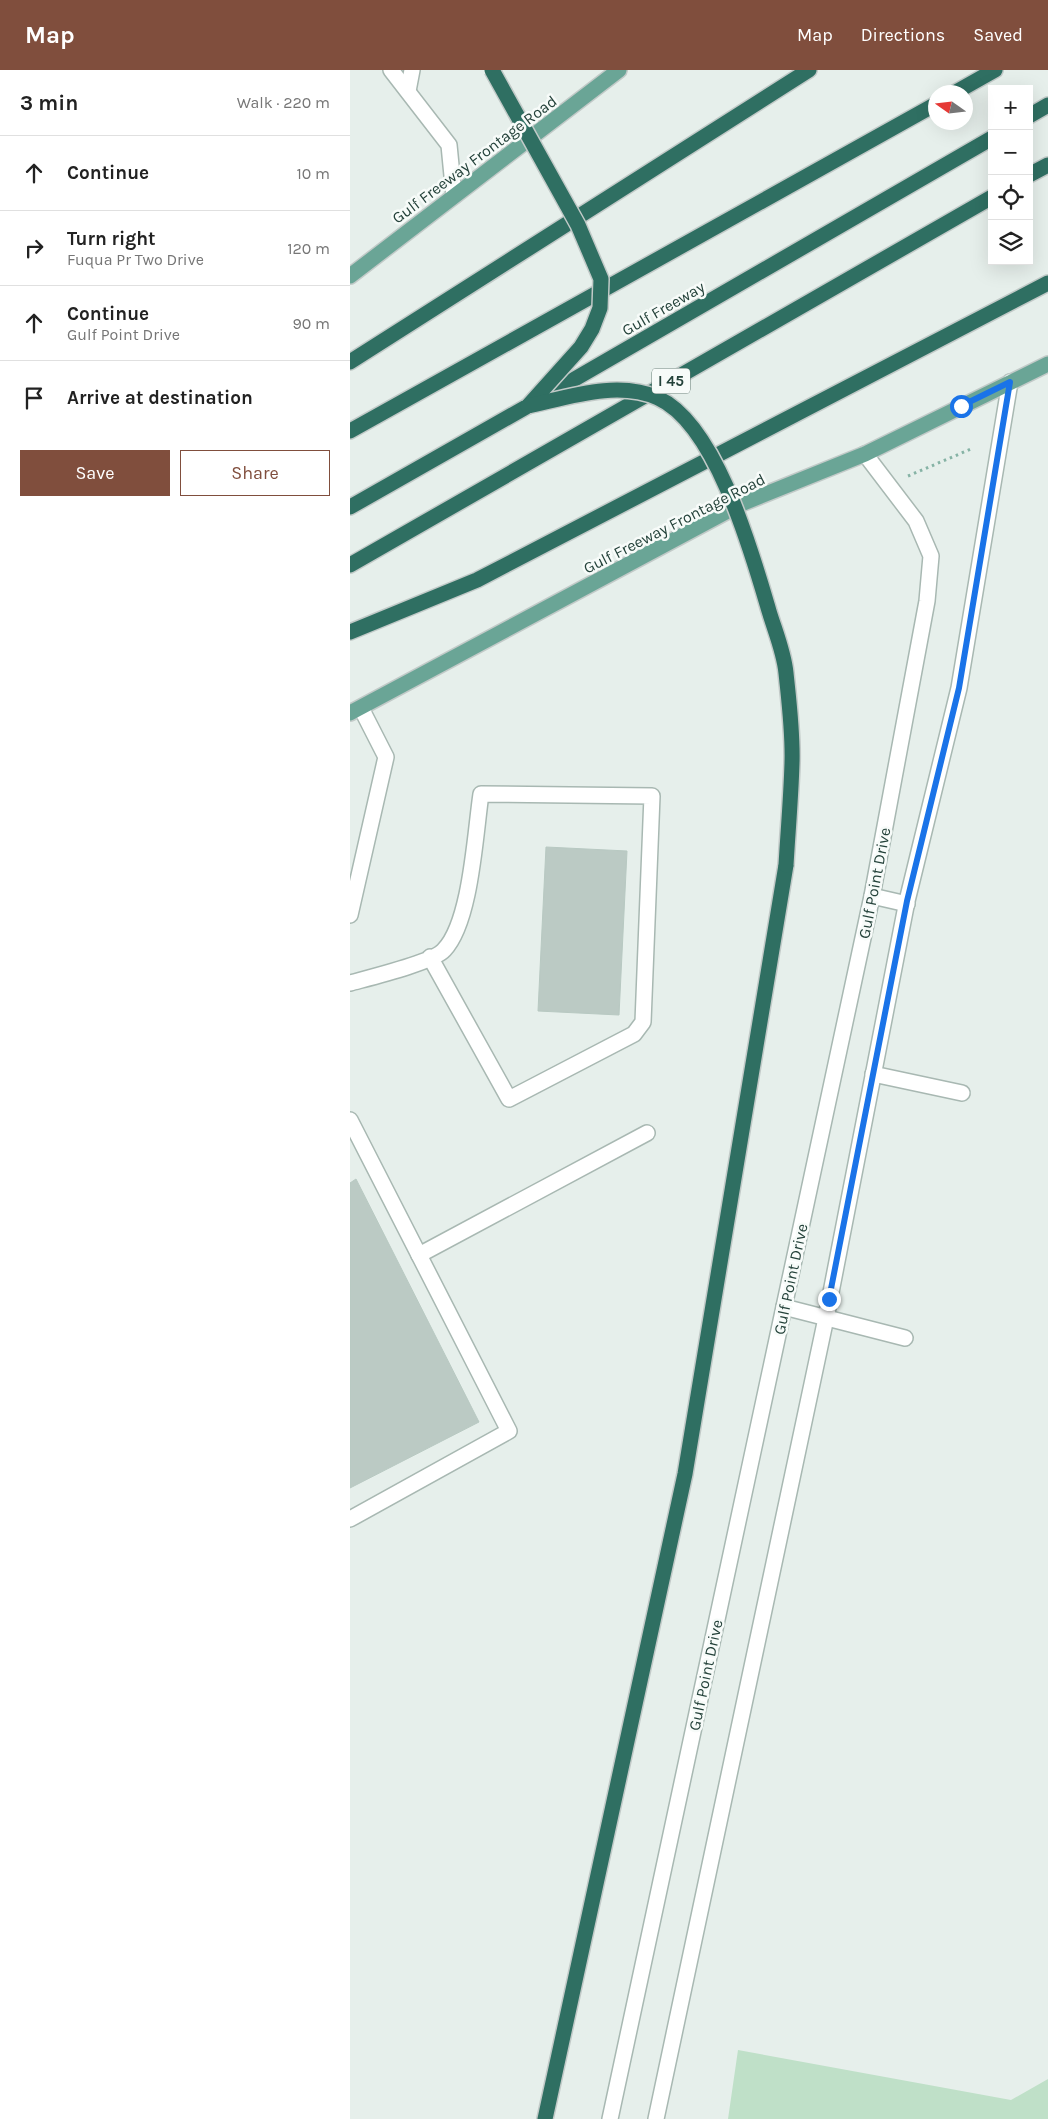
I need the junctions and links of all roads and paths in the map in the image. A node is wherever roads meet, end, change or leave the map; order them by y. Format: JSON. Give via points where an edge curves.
{"nodes":[{"id":1,"x":391,"y":70,"type":"edge"},
{"id":2,"x":412,"y":70,"type":"edge"},
{"id":3,"x":492,"y":70,"type":"edge"},
{"id":4,"x":619,"y":70,"type":"edge"},
{"id":5,"x":809,"y":70,"type":"edge"},
{"id":6,"x":995,"y":70,"type":"edge"},
{"id":7,"x":968,"y":85,"type":"edge"},
{"id":8,"x":408,"y":91,"type":"junction"},
{"id":9,"x":1048,"y":105,"type":"edge"},
{"id":10,"x":928,"y":108,"type":"edge"},
{"id":11,"x":1033,"y":114,"type":"edge"},
{"id":12,"x":988,"y":140,"type":"edge"},
{"id":13,"x":1048,"y":164,"type":"edge"},
{"id":14,"x":1033,"y":173,"type":"edge"},
{"id":15,"x":454,"y":196,"type":"junction"},
{"id":16,"x":988,"y":199,"type":"edge"},
{"id":17,"x":350,"y":276,"type":"edge"},
{"id":18,"x":1048,"y":283,"type":"edge"},
{"id":19,"x":350,"y":362,"type":"edge"},
{"id":20,"x":1048,"y":364,"type":"edge"},
{"id":21,"x":1010,"y":382,"type":"junction"},
{"id":22,"x":528,"y":406,"type":"junction"},
{"id":23,"x":350,"y":431,"type":"edge"},
{"id":24,"x":971,"y":449,"type":"dead end"},
{"id":25,"x":865,"y":454,"type":"junction"},
{"id":26,"x":903,"y":478,"type":"dead end"},
{"id":27,"x":350,"y":507,"type":"edge"},
{"id":28,"x":350,"y":565,"type":"edge"},
{"id":29,"x":350,"y":632,"type":"edge"},
{"id":30,"x":355,"y":710,"type":"edge"},
{"id":31,"x":872,"y":896,"type":"junction"},
{"id":32,"x":907,"y":902,"type":"junction"},
{"id":33,"x":350,"y":915,"type":"edge"},
{"id":34,"x":430,"y":957,"type":"junction"},
{"id":35,"x":350,"y":983,"type":"edge"},
{"id":36,"x":873,"y":1074,"type":"junction"},
{"id":37,"x":962,"y":1093,"type":"dead end"},
{"id":38,"x":350,"y":1120,"type":"edge"},
{"id":39,"x":647,"y":1133,"type":"dead end"},
{"id":40,"x":419,"y":1255,"type":"junction"},
{"id":41,"x":784,"y":1307,"type":"junction"},
{"id":42,"x":826,"y":1318,"type":"junction"},
{"id":43,"x":905,"y":1338,"type":"dead end"},
{"id":44,"x":350,"y":1519,"type":"edge"},
{"id":45,"x":545,"y":2119,"type":"edge"},
{"id":46,"x":610,"y":2119,"type":"edge"},
{"id":47,"x":656,"y":2119,"type":"edge"}],
"edges":[{"from":1,"to":8,"type":"street"},
{"from":2,"to":8,"type":"street"},
{"from":3,"to":22,"type":"highway","bridge":true,"via":[[578,225],[601,279],[600,308],[592,329],[581,347]]},
{"from":4,"to":15,"type":"main road","name":"Gulf Freeway Frontage Road"},
{"from":5,"to":19,"type":"highway"},
{"from":6,"to":7,"type":"highway"},
{"from":8,"to":15,"type":"street","via":[[449,145]]},
{"from":9,"to":11,"type":"highway"},
{"from":10,"to":23,"type":"highway"},
{"from":12,"to":22,"type":"highway","name":"Gulf Freeway","bridge":true},
{"from":13,"to":14,"type":"highway"},
{"from":15,"to":17,"type":"main road","name":"Gulf Freeway Frontage Road"},
{"from":16,"to":28,"type":"highway","number":"I 45"},
{"from":18,"to":29,"type":"highway","via":[[477,580]]},
{"from":20,"to":21,"type":"main road","name":"Gulf Freeway Frontage Road"},
{"from":21,"to":25,"type":"main road","name":"Gulf Freeway Frontage Road"},
{"from":21,"to":32,"type":"street","via":[[959,688]]},
{"from":22,"to":27,"type":"highway","name":"Gulf Freeway"},
{"from":22,"to":45,"type":"highway","bridge":true,"via":[[606,391],[634,392],[657,398],[677,409],[693,427],[731,498],[751,551],[786,670],[792,761],[786,865],[685,1474]]},
{"from":24,"to":26,"type":"path"},
{"from":25,"to":30,"type":"main road","name":"Gulf Freeway Frontage Road","via":[[741,504]]},
{"from":25,"to":31,"type":"street","name":"Gulf Point Drive","via":[[916,521],[931,556],[927,601]]},
{"from":30,"to":33,"type":"street","via":[[386,757]]},
{"from":31,"to":32,"type":"street"},
{"from":31,"to":41,"type":"street","name":"Gulf Point Drive"},
{"from":32,"to":36,"type":"street"},
{"from":34,"to":34,"type":"street","via":[[444,952],[456,932],[466,898],[481,794],[652,796],[643,1022],[634,1034],[509,1099]]},
{"from":34,"to":35,"type":"street"},
{"from":36,"to":37,"type":"street"},
{"from":36,"to":42,"type":"street"},
{"from":38,"to":40,"type":"street"},
{"from":39,"to":40,"type":"street"},
{"from":40,"to":44,"type":"street","via":[[509,1431]]},
{"from":41,"to":42,"type":"street"},
{"from":41,"to":46,"type":"street","name":"Gulf Point Drive"},
{"from":42,"to":43,"type":"street"},
{"from":42,"to":47,"type":"street"}]}
